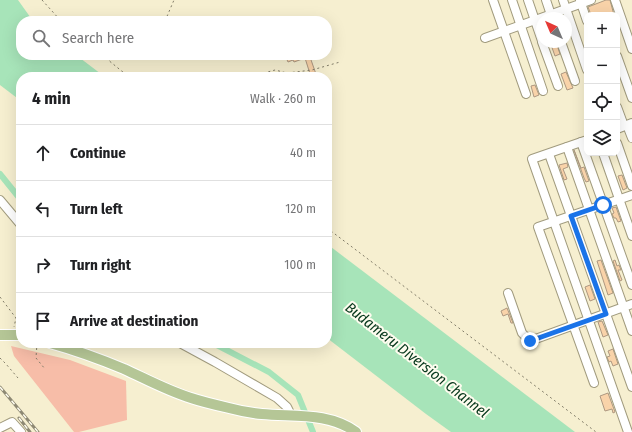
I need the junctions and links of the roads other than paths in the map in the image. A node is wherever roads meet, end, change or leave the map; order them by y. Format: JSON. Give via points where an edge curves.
{"nodes":[{"id":1,"x":493,"y":0,"type":"edge"},
{"id":2,"x":512,"y":0,"type":"edge"},
{"id":3,"x":528,"y":0,"type":"edge"},
{"id":4,"x":546,"y":0,"type":"edge"},
{"id":5,"x":564,"y":0,"type":"edge"},
{"id":6,"x":591,"y":0,"type":"edge"},
{"id":7,"x":615,"y":0,"type":"edge"},
{"id":8,"x":580,"y":2,"type":"edge"},
{"id":9,"x":567,"y":9,"type":"junction"},
{"id":10,"x":550,"y":12,"type":"edge"},
{"id":11,"x":561,"y":12,"type":"edge"},
{"id":12,"x":584,"y":13,"type":"edge"},
{"id":13,"x":535,"y":20,"type":"junction"},
{"id":14,"x":536,"y":23,"type":"edge"},
{"id":15,"x":521,"y":25,"type":"junction"},
{"id":16,"x":504,"y":31,"type":"junction"},
{"id":17,"x":485,"y":38,"type":"dead end"},
{"id":18,"x":544,"y":48,"type":"edge"},
{"id":19,"x":563,"y":48,"type":"edge"},
{"id":20,"x":632,"y":49,"type":"edge"},
{"id":21,"x":584,"y":61,"type":"edge"},
{"id":22,"x":620,"y":64,"type":"edge"},
{"id":23,"x":575,"y":81,"type":"dead end"},
{"id":24,"x":558,"y":86,"type":"dead end"},
{"id":25,"x":543,"y":91,"type":"dead end"},
{"id":26,"x":526,"y":94,"type":"dead end"},
{"id":27,"x":632,"y":98,"type":"edge"},
{"id":28,"x":620,"y":114,"type":"edge"},
{"id":29,"x":625,"y":126,"type":"edge"},
{"id":30,"x":632,"y":138,"type":"edge"},
{"id":31,"x":584,"y":141,"type":"edge"},
{"id":32,"x":567,"y":147,"type":"junction"},
{"id":33,"x":620,"y":152,"type":"edge"},
{"id":34,"x":549,"y":154,"type":"junction"},
{"id":35,"x":588,"y":156,"type":"edge"},
{"id":36,"x":604,"y":156,"type":"edge"},
{"id":37,"x":632,"y":186,"type":"edge"},
{"id":38,"x":632,"y":195,"type":"edge"},
{"id":39,"x":619,"y":199,"type":"junction"},
{"id":40,"x":0,"y":200,"type":"edge"},
{"id":41,"x":603,"y":205,"type":"junction"},
{"id":42,"x":589,"y":210,"type":"junction"},
{"id":43,"x":571,"y":216,"type":"junction"},
{"id":44,"x":16,"y":219,"type":"edge"},
{"id":45,"x":554,"y":222,"type":"junction"},
{"id":46,"x":632,"y":236,"type":"edge"},
{"id":47,"x":632,"y":285,"type":"edge"},
{"id":48,"x":508,"y":293,"type":"dead end"},
{"id":49,"x":628,"y":306,"type":"edge"},
{"id":50,"x":606,"y":314,"type":"junction"},
{"id":51,"x":589,"y":320,"type":"junction"},
{"id":52,"x":572,"y":326,"type":"junction"},
{"id":53,"x":632,"y":331,"type":"edge"},
{"id":54,"x":0,"y":335,"type":"edge"},
{"id":55,"x":16,"y":335,"type":"edge"},
{"id":56,"x":68,"y":348,"type":"edge"},
{"id":57,"x":189,"y":348,"type":"edge"},
{"id":58,"x":594,"y":383,"type":"dead end"},
{"id":59,"x":632,"y":387,"type":"edge"},
{"id":60,"x":291,"y":415,"type":"junction"},
{"id":61,"x":0,"y":429,"type":"edge"},
{"id":62,"x":2,"y":432,"type":"edge"},
{"id":63,"x":21,"y":432,"type":"edge"},
{"id":64,"x":356,"y":432,"type":"edge"},
{"id":65,"x":628,"y":432,"type":"edge"}],
"edges":[{"from":1,"to":16,"type":"street"},
{"from":2,"to":15,"type":"street"},
{"from":3,"to":13,"type":"street"},
{"from":4,"to":10,"type":"street"},
{"from":5,"to":9,"type":"street"},
{"from":6,"to":8,"type":"street"},
{"from":7,"to":20,"type":"street"},
{"from":8,"to":9,"type":"street"},
{"from":8,"to":12,"type":"street"},
{"from":9,"to":11,"type":"street"},
{"from":9,"to":21,"type":"street"},
{"from":13,"to":14,"type":"street"},
{"from":13,"to":15,"type":"street"},
{"from":15,"to":16,"type":"street"},
{"from":15,"to":25,"type":"street"},
{"from":16,"to":17,"type":"street"},
{"from":16,"to":26,"type":"street"},
{"from":18,"to":24,"type":"street"},
{"from":19,"to":23,"type":"street"},
{"from":22,"to":27,"type":"street"},
{"from":28,"to":29,"type":"street"},
{"from":29,"to":30,"type":"street"},
{"from":31,"to":32,"type":"street"},
{"from":32,"to":34,"type":"street"},
{"from":32,"to":42,"type":"street"},
{"from":33,"to":37,"type":"street"},
{"from":34,"to":43,"type":"street"},
{"from":34,"to":45,"type":"street","via":[[532,159]]},
{"from":35,"to":41,"type":"street"},
{"from":36,"to":39,"type":"street"},
{"from":38,"to":39,"type":"street"},
{"from":39,"to":41,"type":"street"},
{"from":39,"to":46,"type":"street"},
{"from":40,"to":44,"type":"street"},
{"from":41,"to":42,"type":"street"},
{"from":41,"to":47,"type":"street"},
{"from":42,"to":43,"type":"street"},
{"from":42,"to":49,"type":"street"},
{"from":43,"to":45,"type":"street"},
{"from":43,"to":50,"type":"street"},
{"from":45,"to":51,"type":"street"},
{"from":45,"to":52,"type":"street","via":[[538,227]]},
{"from":48,"to":52,"type":"street","via":[[522,333],[530,341]]},
{"from":49,"to":50,"type":"street"},
{"from":49,"to":53,"type":"street"},
{"from":50,"to":51,"type":"street"},
{"from":50,"to":59,"type":"street"},
{"from":51,"to":52,"type":"street"},
{"from":51,"to":65,"type":"street"},
{"from":52,"to":58,"type":"street"},
{"from":54,"to":55,"type":"main road"},
{"from":56,"to":60,"type":"main road","via":[[191,398],[262,414]]},
{"from":57,"to":60,"type":"street","via":[[277,398]]},
{"from":60,"to":64,"type":"main road","via":[[329,420]]},
{"from":61,"to":62,"type":"street"},
{"from":61,"to":63,"type":"street","via":[[12,422]]}]}
